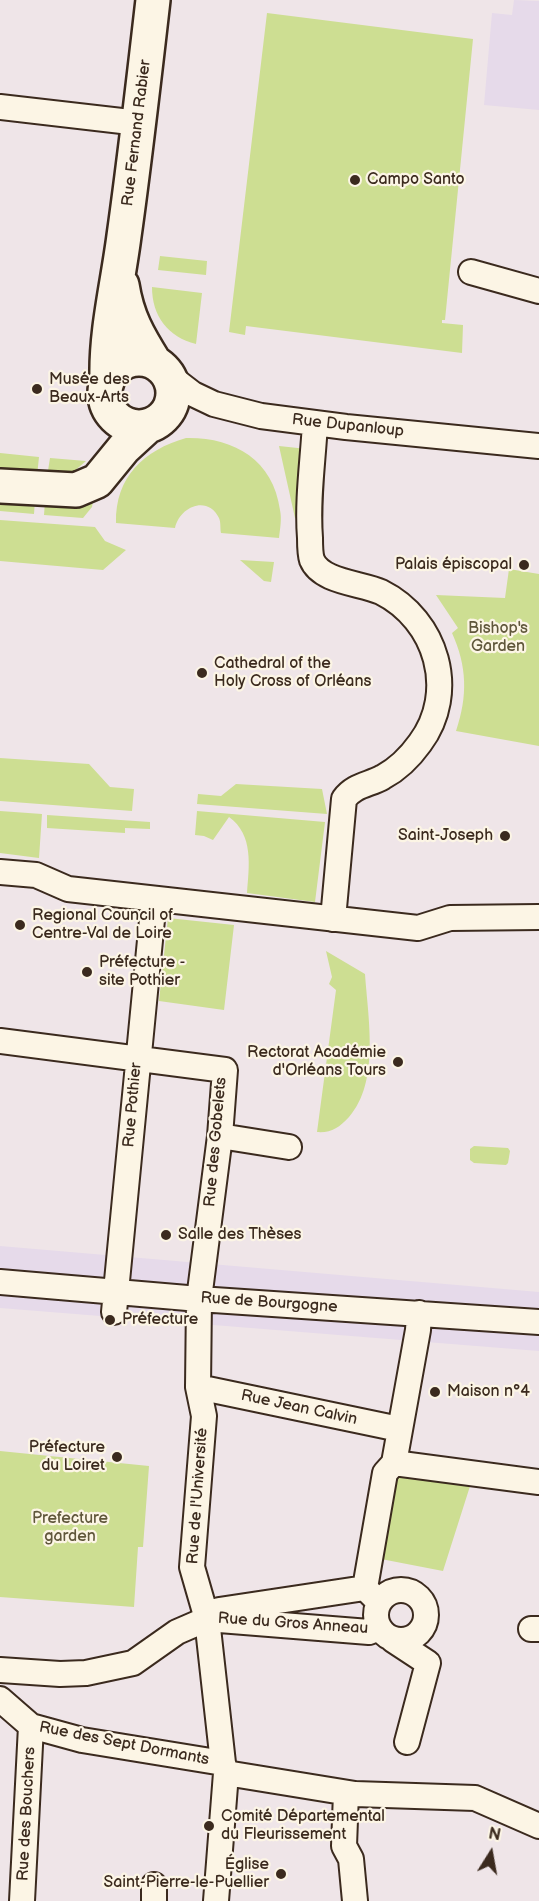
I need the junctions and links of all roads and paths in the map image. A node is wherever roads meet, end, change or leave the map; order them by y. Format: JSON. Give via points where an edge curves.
{"nodes":[{"id":1,"x":153,"y":0,"type":"edge"},
{"id":2,"x":0,"y":107,"type":"edge"},
{"id":3,"x":139,"y":123,"type":"junction"},
{"id":4,"x":120,"y":266,"type":"junction"},
{"id":5,"x":471,"y":272,"type":"dead end"},
{"id":6,"x":539,"y":291,"type":"edge"},
{"id":7,"x":161,"y":368,"type":"junction"},
{"id":8,"x":107,"y":391,"type":"junction"},
{"id":9,"x":315,"y":423,"type":"junction"},
{"id":10,"x":148,"y":426,"type":"junction"},
{"id":11,"x":539,"y":446,"type":"edge"},
{"id":12,"x":0,"y":486,"type":"edge"},
{"id":13,"x":83,"y":486,"type":"junction"},
{"id":14,"x":0,"y":872,"type":"edge"},
{"id":15,"x":154,"y":899,"type":"junction"},
{"id":16,"x":539,"y":917,"type":"edge"},
{"id":17,"x":333,"y":919,"type":"junction"},
{"id":18,"x":1,"y":1048,"type":"edge"},
{"id":19,"x":137,"y":1057,"type":"junction"},
{"id":20,"x":220,"y":1136,"type":"junction"},
{"id":21,"x":289,"y":1147,"type":"dead end"},
{"id":22,"x":0,"y":1282,"type":"edge"},
{"id":23,"x":199,"y":1299,"type":"junction"},
{"id":24,"x":115,"y":1302,"type":"junction"},
{"id":25,"x":419,"y":1313,"type":"junction"},
{"id":26,"x":539,"y":1322,"type":"edge"},
{"id":27,"x":198,"y":1387,"type":"junction"},
{"id":28,"x":399,"y":1429,"type":"junction"},
{"id":29,"x":394,"y":1463,"type":"junction"},
{"id":30,"x":539,"y":1482,"type":"edge"},
{"id":31,"x":372,"y":1595,"type":"junction"},
{"id":32,"x":206,"y":1616,"type":"junction"},
{"id":33,"x":425,"y":1620,"type":"junction"},
{"id":34,"x":386,"y":1634,"type":"junction"},
{"id":35,"x":428,"y":1663,"type":"junction"},
{"id":36,"x":0,"y":1670,"type":"edge"},
{"id":37,"x":0,"y":1699,"type":"edge"},
{"id":38,"x":31,"y":1726,"type":"junction"},
{"id":39,"x":407,"y":1742,"type":"dead end"},
{"id":40,"x":224,"y":1768,"type":"junction"},
{"id":41,"x":346,"y":1793,"type":"junction"},
{"id":42,"x":539,"y":1826,"type":"edge"},
{"id":43,"x":22,"y":1901,"type":"edge"},
{"id":44,"x":216,"y":1901,"type":"edge"},
{"id":45,"x":355,"y":1901,"type":"edge"}],
"edges":[{"from":1,"to":3,"type":"street","name":"Rue Fernand Rabier"},
{"from":2,"to":3,"type":"street"},
{"from":3,"to":4,"type":"street","name":"Rue Fernand Rabier"},
{"from":4,"to":7,"type":"street","name":"Rue Fernand Rabier","via":[[128,313],[138,336]]},
{"from":4,"to":8,"type":"street","name":"Rue Fernand Rabier"},
{"from":5,"to":6,"type":"street"},
{"from":7,"to":8,"type":"street","via":[[145,359],[124,362]]},
{"from":7,"to":9,"type":"street","name":"Rue Dupanloup","via":[[193,394],[214,404],[261,416]]},
{"from":7,"to":10,"type":"street","via":[[172,384],[171,405],[165,415]]},
{"from":8,"to":10,"type":"street","via":[[112,414],[128,425]]},
{"from":8,"to":13,"type":"street","name":"Rue Fernand Rabier","via":[[95,463]]},
{"from":9,"to":11,"type":"street","name":"Rue Dupanloup"},
{"from":9,"to":17,"type":"street","via":[[309,521],[312,560],[326,575],[364,585],[397,602],[418,621],[434,652],[440,677],[436,709],[421,742],[398,767],[351,790],[344,799]]},
{"from":10,"to":13,"type":"street","via":[[124,447],[97,480]]},
{"from":12,"to":13,"type":"street","via":[[76,490]]},
{"from":14,"to":15,"type":"street","via":[[36,875],[68,889]]},
{"from":15,"to":17,"type":"street"},
{"from":15,"to":19,"type":"street","name":"Rue Pothier"},
{"from":16,"to":17,"type":"street","via":[[450,918],[418,928]]},
{"from":18,"to":19,"type":"street"},
{"from":19,"to":20,"type":"street","name":"Rue des Gobelets","via":[[225,1070]]},
{"from":19,"to":24,"type":"street","name":"Rue Pothier"},
{"from":20,"to":21,"type":"street"},
{"from":20,"to":23,"type":"street","name":"Rue des Gobelets"},
{"from":22,"to":24,"type":"street","name":"Rue de Bourgogne"},
{"from":23,"to":24,"type":"street","name":"Rue de Bourgogne"},
{"from":23,"to":25,"type":"street","name":"Rue de Bourgogne"},
{"from":23,"to":27,"type":"street","name":"Rue de l'Université"},
{"from":25,"to":26,"type":"street","name":"Rue de Bourgogne"},
{"from":25,"to":28,"type":"street"},
{"from":27,"to":28,"type":"street","name":"Rue Jean Calvin"},
{"from":27,"to":32,"type":"street","name":"Rue de l'Université","via":[[204,1416],[192,1567]]},
{"from":28,"to":29,"type":"street"},
{"from":29,"to":30,"type":"street"},
{"from":29,"to":31,"type":"street","via":[[385,1473]]},
{"from":31,"to":32,"type":"street","name":"Rue du Gros Anneau"},
{"from":31,"to":33,"type":"street","name":"Rue du Gros Anneau","via":[[406,1591],[413,1594],[424,1605]]},
{"from":31,"to":34,"type":"street","name":"Rue du Gros Anneau","via":[[375,1615]]},
{"from":32,"to":34,"type":"street","name":"Rue du Gros Anneau"},
{"from":32,"to":36,"type":"street","via":[[134,1664],[86,1673]]},
{"from":32,"to":40,"type":"street","name":"Rue de l'Université"},
{"from":33,"to":34,"type":"street","name":"Rue du Gros Anneau","via":[[410,1639]]},
{"from":33,"to":35,"type":"street","via":[[435,1633]]},
{"from":34,"to":35,"type":"street"},
{"from":35,"to":39,"type":"street"},
{"from":37,"to":38,"type":"street","name":"Rue des Sept Dormants"},
{"from":38,"to":40,"type":"street","name":"Rue des Sept Dormants"},
{"from":38,"to":43,"type":"street","name":"Rue des Bouchers"},
{"from":40,"to":41,"type":"street","name":"Rue des Sept Dormants"},
{"from":40,"to":44,"type":"street","name":"Rue de l'Université"},
{"from":41,"to":42,"type":"street","name":"Rue des Sept Dormants","via":[[475,1798]]},
{"from":41,"to":45,"type":"street","via":[[344,1846],[351,1859]]}]}
